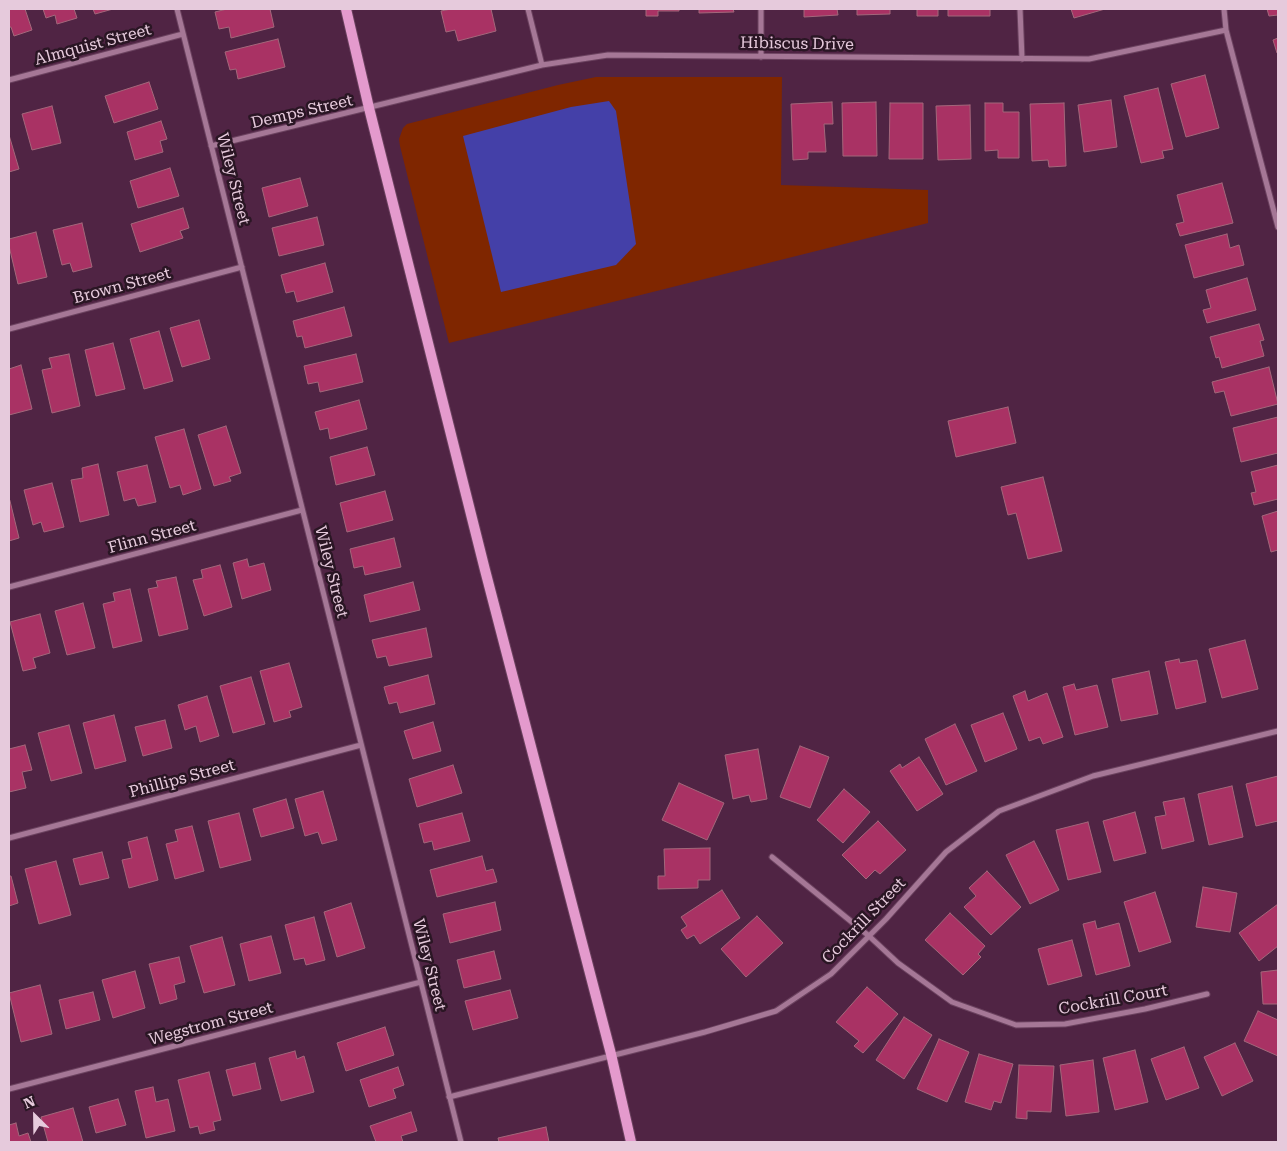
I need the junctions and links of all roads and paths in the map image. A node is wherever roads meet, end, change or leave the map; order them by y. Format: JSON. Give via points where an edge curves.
{"nodes":[{"id":1,"x":177,"y":9,"type":"edge"},
{"id":2,"x":346,"y":9,"type":"edge"},
{"id":3,"x":528,"y":9,"type":"edge"},
{"id":4,"x":761,"y":9,"type":"edge"},
{"id":5,"x":1020,"y":9,"type":"edge"},
{"id":6,"x":1224,"y":9,"type":"edge"},
{"id":7,"x":1226,"y":30,"type":"junction"},
{"id":8,"x":183,"y":34,"type":"junction"},
{"id":9,"x":761,"y":57,"type":"junction"},
{"id":10,"x":1022,"y":59,"type":"junction"},
{"id":11,"x":542,"y":65,"type":"junction"},
{"id":12,"x":9,"y":80,"type":"edge"},
{"id":13,"x":370,"y":108,"type":"junction"},
{"id":14,"x":211,"y":146,"type":"junction"},
{"id":15,"x":1277,"y":220,"type":"edge"},
{"id":16,"x":1278,"y":227,"type":"edge"},
{"id":17,"x":242,"y":267,"type":"junction"},
{"id":18,"x":9,"y":328,"type":"edge"},
{"id":19,"x":302,"y":510,"type":"junction"},
{"id":20,"x":9,"y":587,"type":"edge"},
{"id":21,"x":1278,"y":731,"type":"edge"},
{"id":22,"x":361,"y":745,"type":"junction"},
{"id":23,"x":9,"y":838,"type":"edge"},
{"id":24,"x":772,"y":857,"type":"dead end"},
{"id":25,"x":869,"y":936,"type":"junction"},
{"id":26,"x":420,"y":982,"type":"junction"},
{"id":27,"x":1207,"y":994,"type":"dead end"},
{"id":28,"x":611,"y":1054,"type":"junction"},
{"id":29,"x":9,"y":1089,"type":"edge"},
{"id":30,"x":449,"y":1096,"type":"junction"},
{"id":31,"x":461,"y":1142,"type":"edge"},
{"id":32,"x":631,"y":1142,"type":"edge"}],
"edges":[{"from":1,"to":8,"type":"street","name":"Wiley Street"},
{"from":2,"to":13,"type":"main road"},
{"from":3,"to":11,"type":"street"},
{"from":4,"to":9,"type":"street"},
{"from":5,"to":10,"type":"street"},
{"from":6,"to":7,"type":"street"},
{"from":7,"to":10,"type":"street","name":"Hibiscus Drive","via":[[1089,59]]},
{"from":7,"to":15,"type":"street"},
{"from":8,"to":12,"type":"street","name":"Almquist Street"},
{"from":8,"to":14,"type":"street","name":"Wiley Street"},
{"from":9,"to":10,"type":"street","name":"Hibiscus Drive"},
{"from":9,"to":11,"type":"street","name":"Hibiscus Drive","via":[[608,55]]},
{"from":11,"to":13,"type":"street","name":"Hibiscus Drive"},
{"from":13,"to":14,"type":"street","name":"Demps Street"},
{"from":13,"to":28,"type":"main road"},
{"from":14,"to":17,"type":"street","name":"Wiley Street"},
{"from":15,"to":16,"type":"street"},
{"from":17,"to":18,"type":"street","name":"Brown Street"},
{"from":17,"to":19,"type":"street","name":"Wiley Street"},
{"from":19,"to":20,"type":"street","name":"Flinn Street"},
{"from":19,"to":22,"type":"street","name":"Wiley Street"},
{"from":21,"to":25,"type":"street","name":"Cockrill Street","via":[[1093,776],[999,811],[946,852]]},
{"from":22,"to":23,"type":"street","name":"Phillips Street"},
{"from":22,"to":26,"type":"street","name":"Wiley Street"},
{"from":24,"to":25,"type":"street","name":"Cockrill Court"},
{"from":25,"to":27,"type":"street","name":"Cockrill Court","via":[[898,963],[952,1002],[1016,1025],[1065,1024]]},
{"from":25,"to":28,"type":"street","name":"Cockrill Street","via":[[831,974],[776,1012]]},
{"from":26,"to":29,"type":"street","name":"Wegstrom Street"},
{"from":26,"to":30,"type":"street","name":"Wiley Street"},
{"from":28,"to":30,"type":"street","name":"Cockrill Street"},
{"from":28,"to":32,"type":"main road"},
{"from":30,"to":31,"type":"street","name":"Wiley Street"}]}
